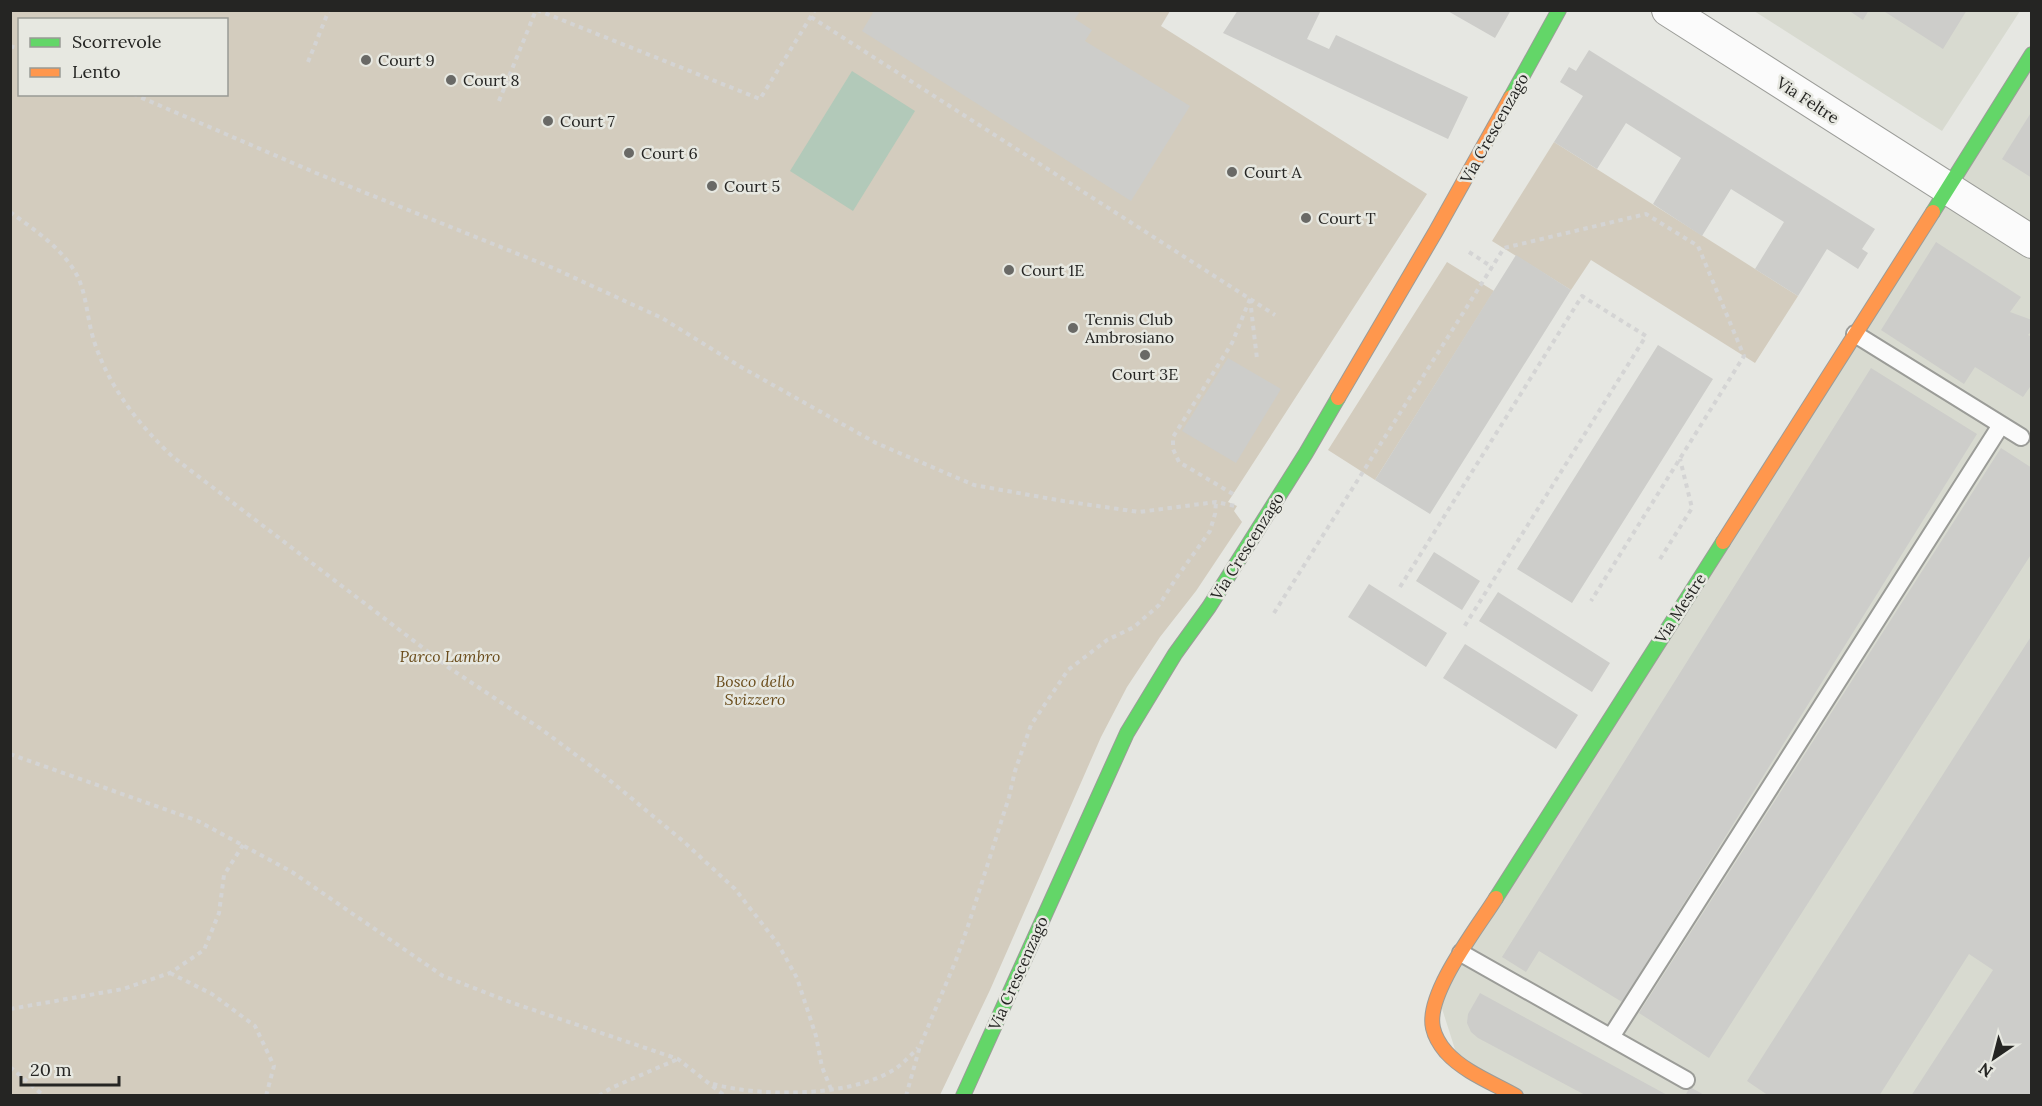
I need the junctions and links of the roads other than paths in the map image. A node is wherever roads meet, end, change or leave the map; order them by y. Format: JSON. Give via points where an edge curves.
{"nodes":[{"id":1,"x":1559,"y":10,"type":"edge"},
{"id":2,"x":1668,"y":10,"type":"edge"},
{"id":3,"x":2031,"y":54,"type":"edge"},
{"id":4,"x":1947,"y":189,"type":"junction"},
{"id":5,"x":2031,"y":242,"type":"edge"},
{"id":6,"x":1855,"y":334,"type":"junction"},
{"id":7,"x":2001,"y":425,"type":"junction"},
{"id":8,"x":2021,"y":437,"type":"dead end"},
{"id":9,"x":1461,"y":953,"type":"junction"},
{"id":10,"x":1611,"y":1037,"type":"junction"},
{"id":11,"x":1686,"y":1080,"type":"dead end"},
{"id":12,"x":963,"y":1095,"type":"edge"},
{"id":13,"x":1516,"y":1095,"type":"edge"}],
"edges":[{"from":1,"to":12,"type":"street","name":"Via Crescenzago","via":[[1306,453],[1127,734]]},
{"from":2,"to":4,"type":"street","name":"Via Feltre"},
{"from":3,"to":4,"type":"street"},
{"from":4,"to":5,"type":"street","name":"Via Feltre"},
{"from":4,"to":6,"type":"street","name":"Via Mestre"},
{"from":6,"to":7,"type":"lane"},
{"from":6,"to":9,"type":"street","name":"Via Mestre"},
{"from":7,"to":8,"type":"lane"},
{"from":7,"to":10,"type":"lane"},
{"from":9,"to":10,"type":"lane"},
{"from":9,"to":13,"type":"street","name":"Via Mestre","via":[[1437,996],[1432,1013],[1434,1034],[1460,1065]]},
{"from":10,"to":11,"type":"lane"}]}
